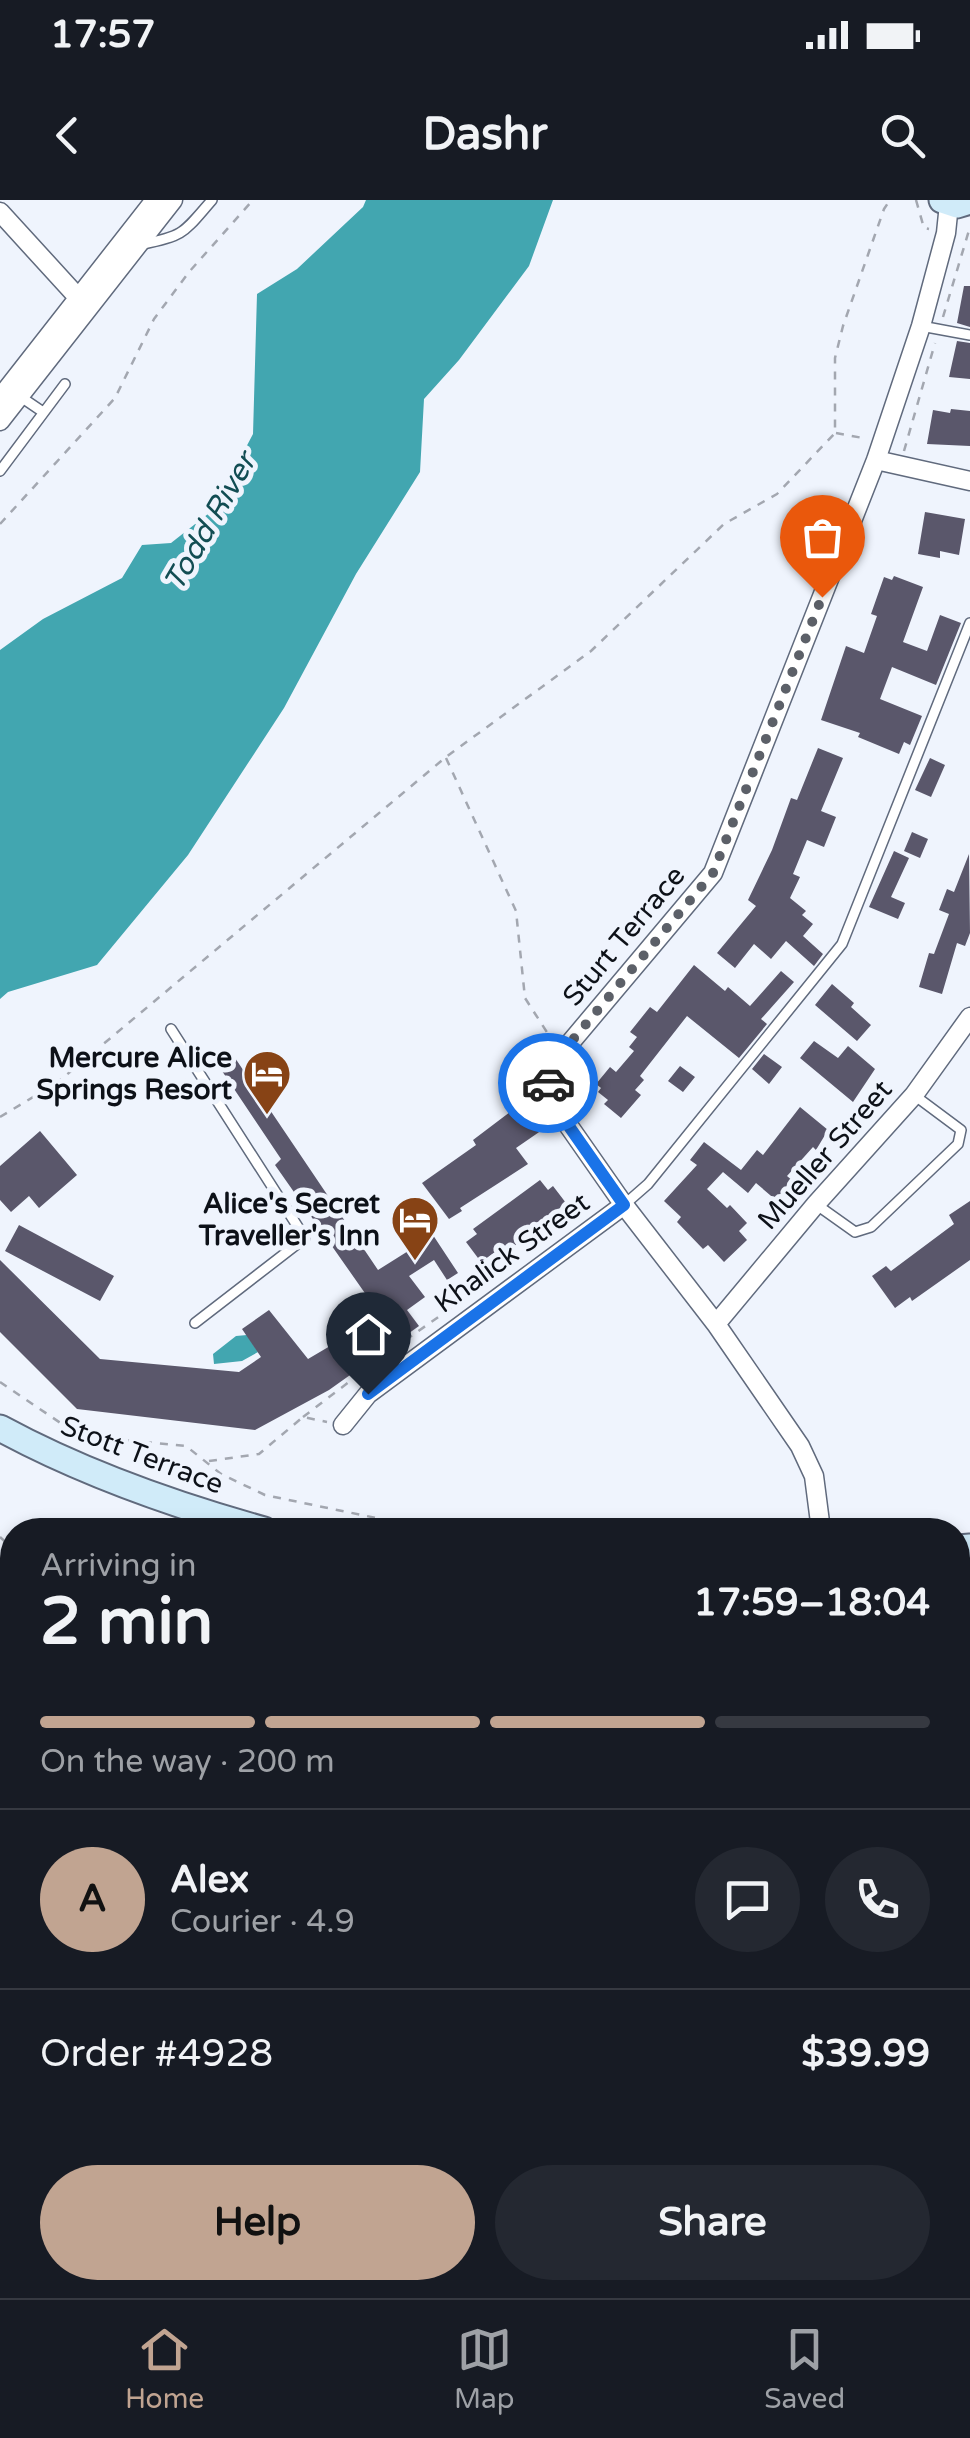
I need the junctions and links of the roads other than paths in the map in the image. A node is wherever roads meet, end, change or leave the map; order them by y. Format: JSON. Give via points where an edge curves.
{"nodes":[{"id":1,"x":155,"y":200,"type":"edge"},
{"id":2,"x":173,"y":200,"type":"edge"},
{"id":3,"x":212,"y":200,"type":"edge"},
{"id":4,"x":954,"y":202,"type":"edge"},
{"id":5,"x":0,"y":212,"type":"edge"},
{"id":6,"x":136,"y":246,"type":"junction"},
{"id":7,"x":82,"y":302,"type":"junction"},
{"id":8,"x":930,"y":327,"type":"junction"},
{"id":9,"x":970,"y":335,"type":"edge"},
{"id":10,"x":65,"y":384,"type":"dead end"},
{"id":11,"x":9,"y":394,"type":"edge"},
{"id":12,"x":44,"y":412,"type":"junction"},
{"id":13,"x":0,"y":421,"type":"edge"},
{"id":14,"x":876,"y":460,"type":"junction"},
{"id":15,"x":0,"y":471,"type":"edge"},
{"id":16,"x":970,"y":481,"type":"edge"},
{"id":17,"x":970,"y":623,"type":"edge"},
{"id":18,"x":970,"y":1017,"type":"edge"},
{"id":19,"x":170,"y":1029,"type":"dead end"},
{"id":20,"x":914,"y":1096,"type":"junction"},
{"id":21,"x":816,"y":1204,"type":"junction"},
{"id":22,"x":624,"y":1205,"type":"junction"},
{"id":23,"x":195,"y":1322,"type":"dead end"},
{"id":24,"x":716,"y":1324,"type":"junction"},
{"id":25,"x":343,"y":1426,"type":"road end"},
{"id":26,"x":0,"y":1428,"type":"edge"},
{"id":27,"x":223,"y":1518,"type":"edge"},
{"id":28,"x":819,"y":1518,"type":"edge"}],
"edges":[{"from":1,"to":7,"type":"street"},
{"from":2,"to":6,"type":"street"},
{"from":3,"to":6,"type":"lane","via":[[177,238]]},
{"from":4,"to":8,"type":"street","name":"Sturt Terrace"},
{"from":5,"to":7,"type":"street"},
{"from":6,"to":7,"type":"street"},
{"from":7,"to":11,"type":"street"},
{"from":8,"to":9,"type":"lane"},
{"from":8,"to":14,"type":"street","name":"Sturt Terrace"},
{"from":10,"to":12,"type":"lane"},
{"from":11,"to":12,"type":"lane"},
{"from":11,"to":13,"type":"street"},
{"from":12,"to":15,"type":"lane"},
{"from":14,"to":16,"type":"street"},
{"from":14,"to":22,"type":"street","name":"Sturt Terrace","via":[[713,873],[549,1068],[552,1102]]},
{"from":17,"to":22,"type":"lane","via":[[842,944]]},
{"from":18,"to":20,"type":"street","name":"Mueller Street"},
{"from":19,"to":23,"type":"lane","via":[[305,1238]]},
{"from":20,"to":21,"type":"street","name":"Mueller Street"},
{"from":20,"to":21,"type":"lane","via":[[961,1130],[958,1144],[871,1227],[854,1232]]},
{"from":21,"to":24,"type":"street","name":"Mueller Street"},
{"from":22,"to":24,"type":"street","name":"Sturt Terrace"},
{"from":22,"to":25,"type":"street","name":"Khalick Street","via":[[368,1394]]},
{"from":24,"to":28,"type":"street","name":"Sturt Terrace","via":[[800,1446],[814,1476]]},
{"from":26,"to":27,"type":"main road","name":"Stott Terrace"}]}
